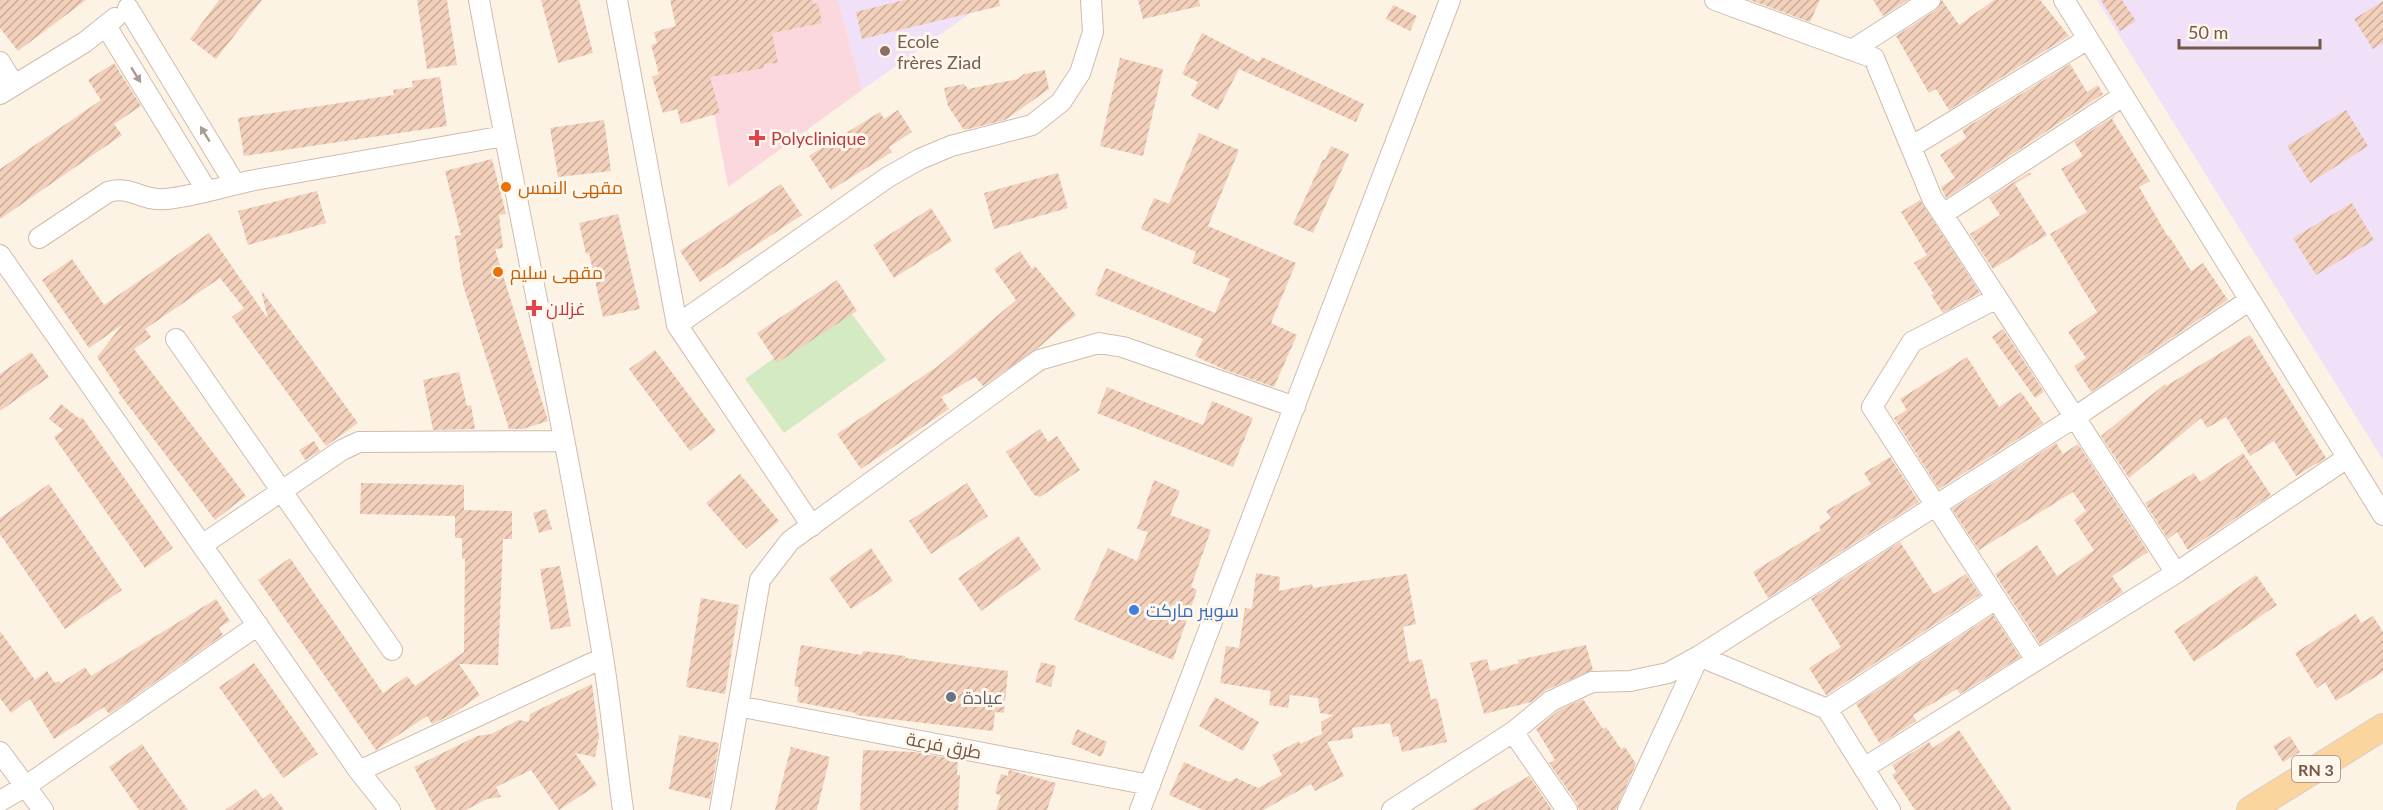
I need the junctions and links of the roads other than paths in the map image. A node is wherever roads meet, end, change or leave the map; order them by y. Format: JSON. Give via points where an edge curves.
{"nodes":[{"id":1,"x":479,"y":0,"type":"edge"},
{"id":2,"x":617,"y":0,"type":"edge"},
{"id":3,"x":1091,"y":0,"type":"edge"},
{"id":4,"x":1450,"y":0,"type":"edge"},
{"id":5,"x":1715,"y":0,"type":"edge"},
{"id":6,"x":1930,"y":0,"type":"edge"},
{"id":7,"x":2064,"y":0,"type":"edge"},
{"id":8,"x":131,"y":4,"type":"edge"},
{"id":9,"x":106,"y":26,"type":"junction"},
{"id":10,"x":2088,"y":39,"type":"junction"},
{"id":11,"x":1852,"y":50,"type":"junction"},
{"id":12,"x":0,"y":62,"type":"edge"},
{"id":13,"x":7,"y":89,"type":"edge"},
{"id":14,"x":2123,"y":96,"type":"junction"},
{"id":15,"x":504,"y":136,"type":"junction"},
{"id":16,"x":1911,"y":147,"type":"junction"},
{"id":17,"x":235,"y":184,"type":"junction"},
{"id":18,"x":207,"y":191,"type":"junction"},
{"id":19,"x":1943,"y":214,"type":"junction"},
{"id":20,"x":39,"y":238,"type":"dead end"},
{"id":21,"x":0,"y":255,"type":"edge"},
{"id":22,"x":1997,"y":298,"type":"junction"},
{"id":23,"x":2250,"y":300,"type":"junction"},
{"id":24,"x":677,"y":325,"type":"junction"},
{"id":25,"x":176,"y":339,"type":"dead end"},
{"id":26,"x":1295,"y":407,"type":"junction"},
{"id":27,"x":2075,"y":417,"type":"junction"},
{"id":28,"x":564,"y":441,"type":"junction"},
{"id":29,"x":2348,"y":458,"type":"junction"},
{"id":30,"x":282,"y":491,"type":"junction"},
{"id":31,"x":1935,"y":504,"type":"junction"},
{"id":32,"x":2383,"y":515,"type":"edge"},
{"id":33,"x":812,"y":526,"type":"junction"},
{"id":34,"x":202,"y":544,"type":"junction"},
{"id":35,"x":2176,"y":573,"type":"junction"},
{"id":36,"x":1996,"y":599,"type":"junction"},
{"id":37,"x":258,"y":625,"type":"junction"},
{"id":38,"x":392,"y":650,"type":"dead end"},
{"id":39,"x":1699,"y":656,"type":"junction"},
{"id":40,"x":603,"y":658,"type":"junction"},
{"id":41,"x":2036,"y":660,"type":"junction"},
{"id":42,"x":738,"y":706,"type":"junction"},
{"id":43,"x":1827,"y":709,"type":"junction"},
{"id":44,"x":2383,"y":727,"type":"edge"},
{"id":45,"x":1513,"y":732,"type":"junction"},
{"id":46,"x":0,"y":752,"type":"edge"},
{"id":47,"x":1864,"y":768,"type":"junction"},
{"id":48,"x":359,"y":771,"type":"junction"},
{"id":49,"x":1150,"y":784,"type":"junction"},
{"id":50,"x":26,"y":786,"type":"junction"},
{"id":51,"x":0,"y":801,"type":"edge"},
{"id":52,"x":43,"y":810,"type":"edge"},
{"id":53,"x":390,"y":810,"type":"edge"},
{"id":54,"x":623,"y":810,"type":"edge"},
{"id":55,"x":720,"y":810,"type":"edge"},
{"id":56,"x":1140,"y":810,"type":"edge"},
{"id":57,"x":1392,"y":810,"type":"edge"},
{"id":58,"x":1567,"y":810,"type":"edge"},
{"id":59,"x":1628,"y":810,"type":"edge"},
{"id":60,"x":1890,"y":810,"type":"edge"},
{"id":61,"x":2250,"y":810,"type":"edge"}],
"edges":[{"from":1,"to":15,"type":"street"},
{"from":2,"to":24,"type":"street"},
{"from":3,"to":24,"type":"street","via":[[1093,32],[1080,73],[1061,102],[1032,125],[951,146],[888,177]]},
{"from":4,"to":26,"type":"street"},
{"from":5,"to":11,"type":"street"},
{"from":6,"to":11,"type":"street"},
{"from":7,"to":10,"type":"street"},
{"from":8,"to":9,"type":"street"},
{"from":17,"to":8,"type":"street","one_way":true},
{"from":9,"to":13,"type":"street"},
{"from":9,"to":18,"type":"street","one_way":true},
{"from":10,"to":14,"type":"street"},
{"from":10,"to":16,"type":"street"},
{"from":11,"to":16,"type":"street","via":[[1874,58]]},
{"from":12,"to":13,"type":"street"},
{"from":14,"to":19,"type":"street"},
{"from":14,"to":23,"type":"street"},
{"from":15,"to":17,"type":"street"},
{"from":15,"to":28,"type":"street"},
{"from":16,"to":19,"type":"street","via":[[1932,198]]},
{"from":17,"to":18,"type":"street"},
{"from":18,"to":20,"type":"street","via":[[157,199],[115,190]]},
{"from":19,"to":22,"type":"street"},
{"from":21,"to":34,"type":"street"},
{"from":22,"to":27,"type":"street"},
{"from":22,"to":31,"type":"street","via":[[1912,342],[1872,407]]},
{"from":23,"to":27,"type":"street"},
{"from":23,"to":29,"type":"street"},
{"from":24,"to":33,"type":"street"},
{"from":25,"to":30,"type":"street"},
{"from":26,"to":33,"type":"street","via":[[1124,347],[1099,343],[1071,349],[1039,360]]},
{"from":26,"to":49,"type":"street"},
{"from":27,"to":31,"type":"street"},
{"from":27,"to":35,"type":"street"},
{"from":28,"to":30,"type":"street","via":[[359,442]]},
{"from":28,"to":40,"type":"street"},
{"from":29,"to":32,"type":"street"},
{"from":29,"to":35,"type":"street"},
{"from":30,"to":34,"type":"street"},
{"from":30,"to":38,"type":"street"},
{"from":31,"to":36,"type":"street"},
{"from":31,"to":39,"type":"street"},
{"from":33,"to":42,"type":"street","via":[[790,541],[760,580]]},
{"from":34,"to":37,"type":"street"},
{"from":35,"to":41,"type":"street"},
{"from":36,"to":41,"type":"street"},
{"from":36,"to":43,"type":"street"},
{"from":37,"to":48,"type":"street"},
{"from":37,"to":50,"type":"street"},
{"from":39,"to":43,"type":"street"},
{"from":39,"to":45,"type":"street","via":[[1668,673],[1630,681],[1592,682],[1551,701]]},
{"from":39,"to":59,"type":"street"},
{"from":40,"to":48,"type":"street"},
{"from":40,"to":54,"type":"street"},
{"from":41,"to":47,"type":"street"},
{"from":42,"to":49,"type":"street","name":"طرق فرعة"},
{"from":42,"to":55,"type":"street"},
{"from":43,"to":47,"type":"street"},
{"from":44,"to":61,"type":"main road","number":"RN 3"},
{"from":45,"to":57,"type":"street"},
{"from":45,"to":58,"type":"street"},
{"from":46,"to":50,"type":"street"},
{"from":47,"to":60,"type":"street"},
{"from":48,"to":53,"type":"street"},
{"from":49,"to":56,"type":"street"},
{"from":50,"to":51,"type":"street"},
{"from":50,"to":52,"type":"street"}]}
